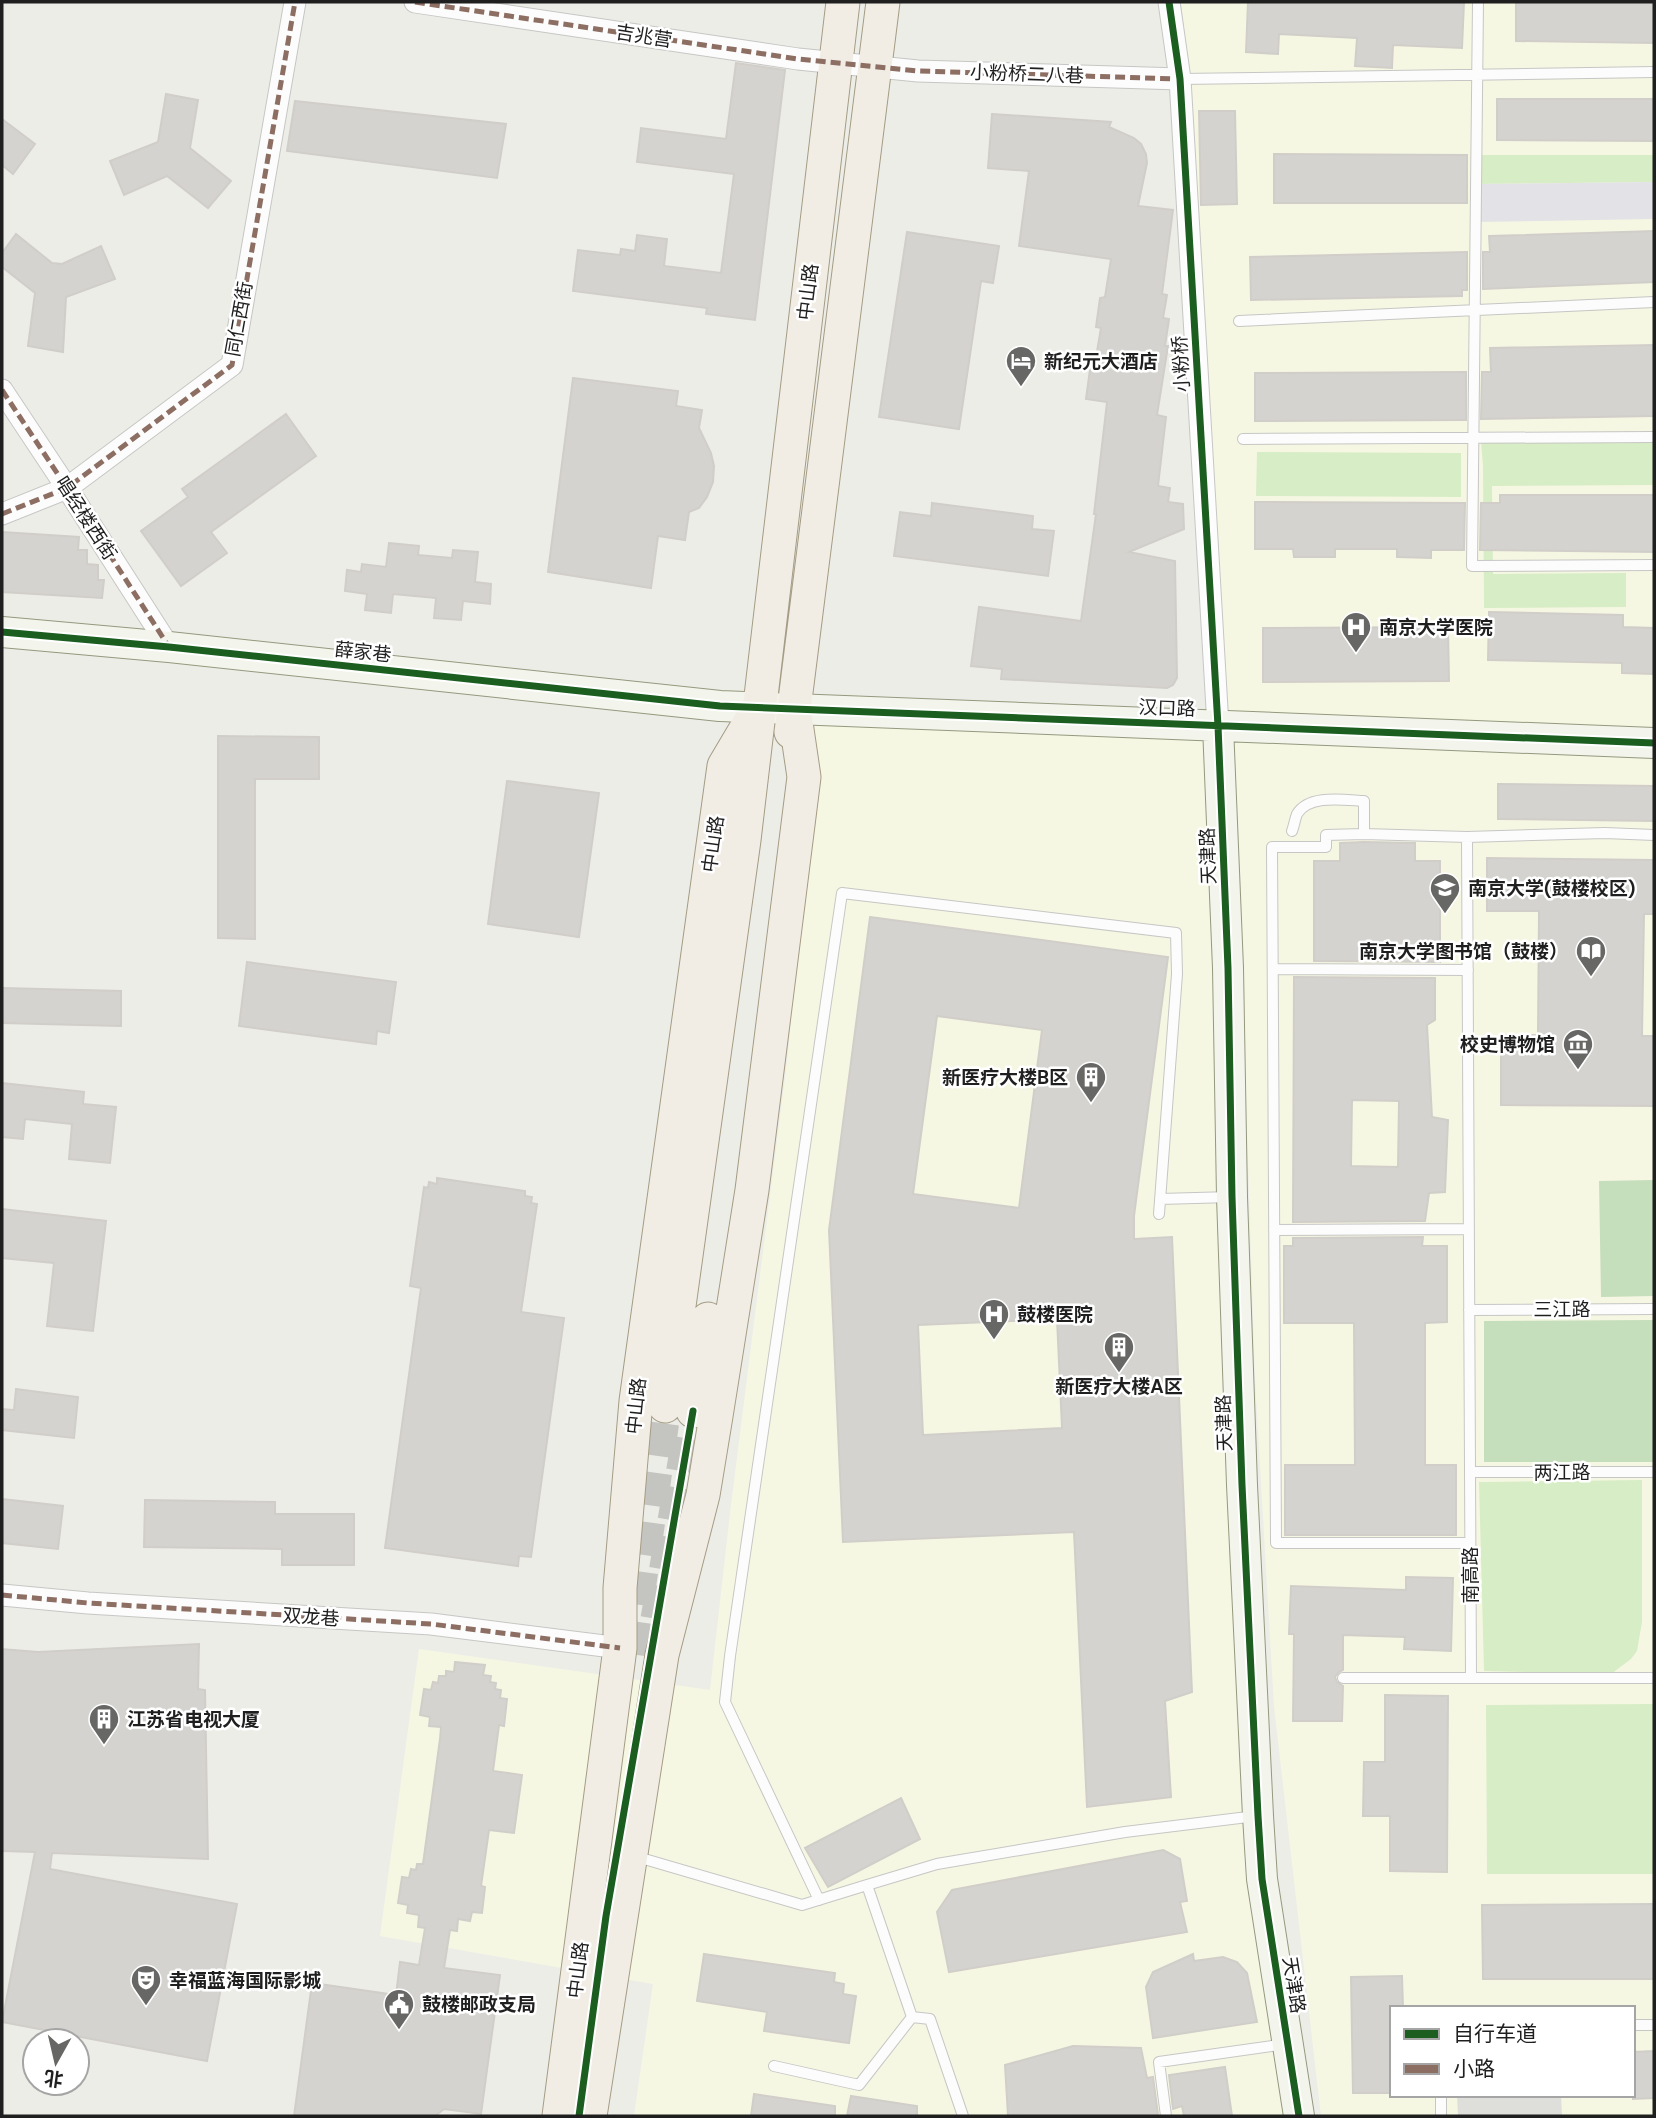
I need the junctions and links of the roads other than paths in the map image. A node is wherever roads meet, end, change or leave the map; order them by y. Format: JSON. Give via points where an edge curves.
{"nodes":[{"id":1,"x":295,"y":2,"type":"edge"},
{"id":2,"x":415,"y":2,"type":"edge"},
{"id":3,"x":843,"y":2,"type":"edge"},
{"id":4,"x":883,"y":2,"type":"edge"},
{"id":5,"x":1169,"y":2,"type":"edge"},
{"id":6,"x":1478,"y":2,"type":"edge"},
{"id":7,"x":875,"y":53,"type":"junction"},
{"id":8,"x":835,"y":62,"type":"junction"},
{"id":9,"x":1654,"y":72,"type":"edge"},
{"id":10,"x":1478,"y":73,"type":"junction"},
{"id":11,"x":1180,"y":79,"type":"junction"},
{"id":12,"x":1654,"y":302,"type":"edge"},
{"id":13,"x":1475,"y":309,"type":"junction"},
{"id":14,"x":1239,"y":321,"type":"dead end"},
{"id":15,"x":2,"y":390,"type":"edge"},
{"id":16,"x":1474,"y":437,"type":"junction"},
{"id":17,"x":1654,"y":437,"type":"edge"},
{"id":18,"x":1242,"y":439,"type":"dead end"},
{"id":19,"x":67,"y":488,"type":"junction"},
{"id":20,"x":2,"y":514,"type":"edge"},
{"id":21,"x":1654,"y":565,"type":"edge"},
{"id":22,"x":2,"y":632,"type":"edge"},
{"id":23,"x":169,"y":647,"type":"junction"},
{"id":24,"x":720,"y":706,"type":"joint"},
{"id":25,"x":759,"y":708,"type":"junction"},
{"id":26,"x":794,"y":709,"type":"junction"},
{"id":27,"x":1218,"y":726,"type":"junction"},
{"id":28,"x":1654,"y":743,"type":"edge"},
{"id":29,"x":1292,"y":831,"type":"dead end"},
{"id":30,"x":1364,"y":834,"type":"junction"},
{"id":31,"x":1654,"y":835,"type":"edge"},
{"id":32,"x":1467,"y":837,"type":"junction"},
{"id":33,"x":1273,"y":969,"type":"junction"},
{"id":34,"x":1468,"y":970,"type":"junction"},
{"id":35,"x":1232,"y":1197,"type":"junction"},
{"id":36,"x":1160,"y":1199,"type":"junction"},
{"id":37,"x":1159,"y":1214,"type":"dead end"},
{"id":38,"x":1469,"y":1229,"type":"junction"},
{"id":39,"x":1274,"y":1230,"type":"junction"},
{"id":40,"x":1654,"y":1309,"type":"edge"},
{"id":41,"x":1469,"y":1310,"type":"junction"},
{"id":42,"x":1470,"y":1472,"type":"junction"},
{"id":43,"x":1654,"y":1472,"type":"edge"},
{"id":44,"x":1470,"y":1543,"type":"junction"},
{"id":45,"x":2,"y":1595,"type":"edge"},
{"id":46,"x":620,"y":1647,"type":"junction"},
{"id":47,"x":1343,"y":1678,"type":"dead end"},
{"id":48,"x":1471,"y":1678,"type":"junction"},
{"id":49,"x":1654,"y":1678,"type":"edge"},
{"id":50,"x":1258,"y":1816,"type":"junction"},
{"id":51,"x":629,"y":1855,"type":"junction"},
{"id":52,"x":867,"y":1885,"type":"junction"},
{"id":53,"x":819,"y":1900,"type":"junction"},
{"id":54,"x":912,"y":2017,"type":"junction"},
{"id":55,"x":1635,"y":2025,"type":"edge"},
{"id":56,"x":1654,"y":2025,"type":"edge"},
{"id":57,"x":1287,"y":2043,"type":"junction"},
{"id":58,"x":774,"y":2066,"type":"dead end"},
{"id":59,"x":1441,"y":2097,"type":"edge"},
{"id":60,"x":559,"y":2116,"type":"edge"},
{"id":61,"x":590,"y":2116,"type":"edge"},
{"id":62,"x":963,"y":2116,"type":"edge"},
{"id":63,"x":1166,"y":2116,"type":"edge"},
{"id":64,"x":1299,"y":2116,"type":"edge"},
{"id":65,"x":1441,"y":2116,"type":"edge"}],
"edges":[{"from":1,"to":19,"type":"street","name":"同仁西街","via":[[232,365]]},
{"from":2,"to":8,"type":"street","name":"吉兆营"},
{"from":3,"to":8,"type":"main road"},
{"from":4,"to":7,"type":"main road"},
{"from":5,"to":11,"type":"street","name":"小粉桥"},
{"from":6,"to":10,"type":"lane"},
{"from":7,"to":8,"type":"street","name":"吉兆营"},
{"from":7,"to":11,"type":"street","name":"小粉桥二八巷","via":[[918,71]]},
{"from":7,"to":26,"type":"main road"},
{"from":8,"to":25,"type":"lane"},
{"from":9,"to":10,"type":"lane"},
{"from":10,"to":11,"type":"lane"},
{"from":10,"to":13,"type":"lane"},
{"from":11,"to":27,"type":"street","name":"小粉桥"},
{"from":12,"to":13,"type":"lane"},
{"from":13,"to":14,"type":"lane"},
{"from":13,"to":16,"type":"lane"},
{"from":15,"to":19,"type":"street","name":"唱经楼西街"},
{"from":16,"to":17,"type":"lane"},
{"from":16,"to":18,"type":"lane"},
{"from":16,"to":21,"type":"lane","via":[[1472,566]]},
{"from":19,"to":20,"type":"street","name":"同仁西街"},
{"from":19,"to":23,"type":"street","name":"唱经楼西街"},
{"from":22,"to":23,"type":"street","name":"薛家巷"},
{"from":23,"to":24,"type":"street","name":"薛家巷"},
{"from":24,"to":25,"type":"street","name":"汉口路"},
{"from":25,"to":26,"type":"street","name":"汉口路"},
{"from":25,"to":26,"type":"main road","name":"中山路","via":[[679,1409],[751,1052]]},
{"from":25,"to":46,"type":"lane","via":[[724,766],[636,1401],[620,1588]]},
{"from":26,"to":27,"type":"street","name":"汉口路"},
{"from":26,"to":51,"type":"main road","via":[[804,777],[752,1190],[703,1495],[662,1655]]},
{"from":27,"to":28,"type":"street","name":"汉口路"},
{"from":27,"to":35,"type":"street","name":"天津路"},
{"from":29,"to":30,"type":"lane","via":[[1298,813],[1312,802],[1364,801]]},
{"from":30,"to":32,"type":"lane"},
{"from":30,"to":33,"type":"lane","via":[[1326,835],[1325,847],[1272,847]]},
{"from":31,"to":32,"type":"lane"},
{"from":32,"to":34,"type":"lane","name":"南高路"},
{"from":33,"to":34,"type":"lane"},
{"from":33,"to":39,"type":"lane"},
{"from":34,"to":38,"type":"lane","name":"南高路"},
{"from":35,"to":36,"type":"lane"},
{"from":35,"to":50,"type":"street","name":"天津路"},
{"from":36,"to":37,"type":"lane"},
{"from":36,"to":53,"type":"lane","via":[[1176,933],[842,893],[725,1702]]},
{"from":38,"to":39,"type":"lane"},
{"from":38,"to":41,"type":"lane","name":"南高路"},
{"from":39,"to":44,"type":"lane","via":[[1276,1544]]},
{"from":40,"to":41,"type":"lane","name":"三江路"},
{"from":41,"to":42,"type":"lane","name":"南高路"},
{"from":42,"to":43,"type":"lane","name":"两江路"},
{"from":42,"to":44,"type":"lane","name":"南高路"},
{"from":44,"to":48,"type":"lane","name":"南高路"},
{"from":45,"to":46,"type":"street","name":"双龙巷","via":[[431,1624]]},
{"from":46,"to":60,"type":"lane"},
{"from":47,"to":48,"type":"lane"},
{"from":48,"to":49,"type":"lane"},
{"from":50,"to":52,"type":"lane","via":[[1125,1832],[937,1864]]},
{"from":50,"to":57,"type":"street","name":"天津路","via":[[1262,1879]]},
{"from":51,"to":53,"type":"lane","via":[[802,1905]]},
{"from":51,"to":61,"type":"main road"},
{"from":52,"to":53,"type":"lane"},
{"from":52,"to":54,"type":"lane"},
{"from":54,"to":58,"type":"lane","via":[[859,2085]]},
{"from":54,"to":62,"type":"lane","via":[[930,2019]]},
{"from":55,"to":56,"type":"lane"},
{"from":57,"to":63,"type":"lane","via":[[1159,2062]]},
{"from":57,"to":64,"type":"street","name":"天津路"},
{"from":59,"to":65,"type":"lane"}]}
